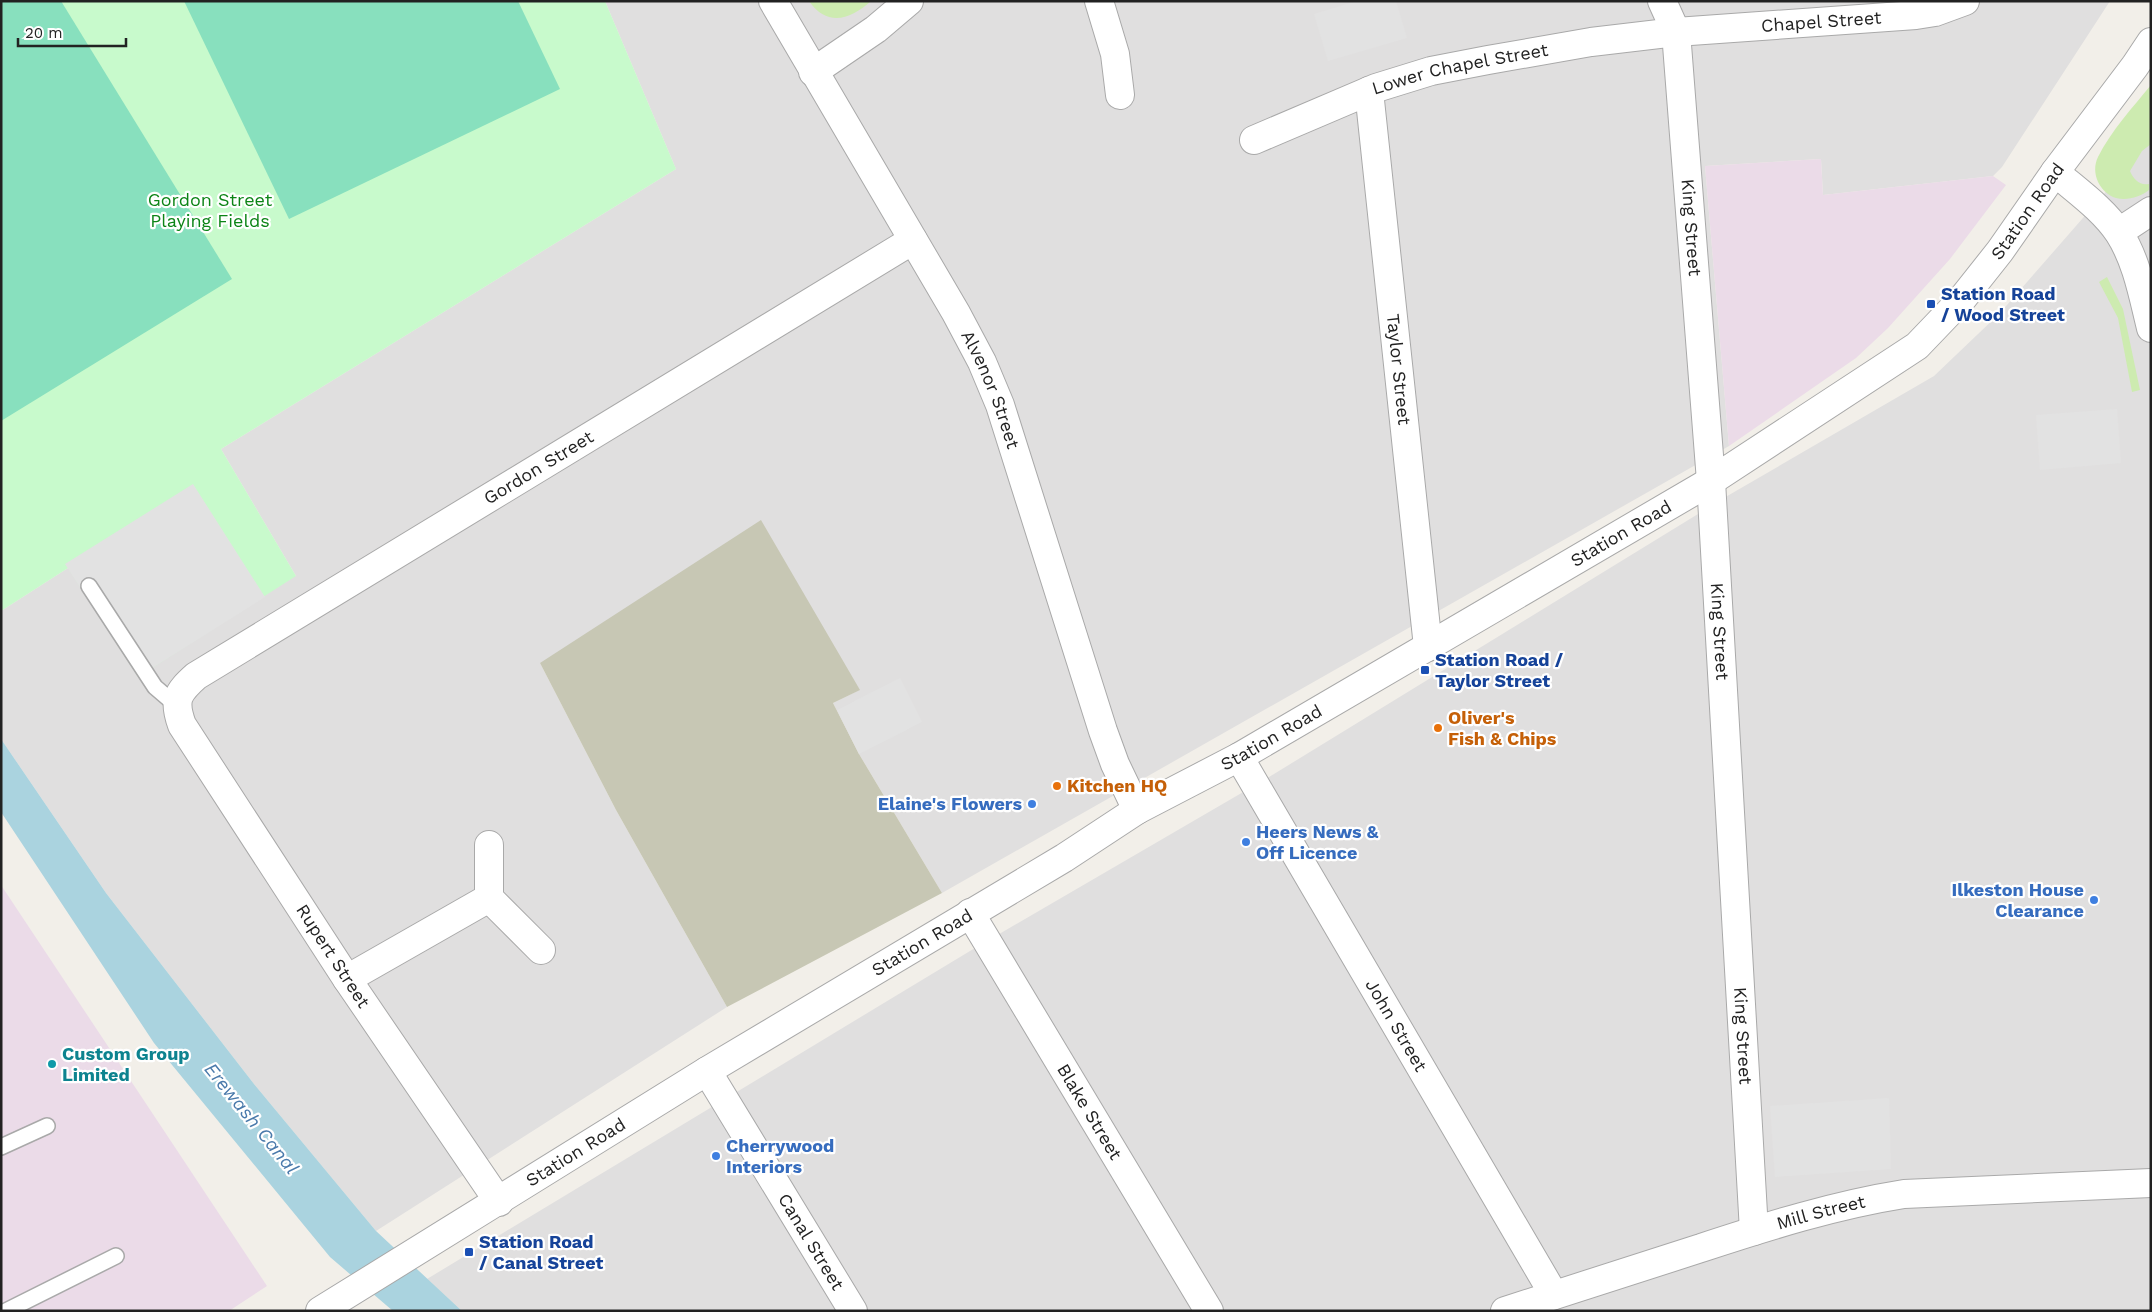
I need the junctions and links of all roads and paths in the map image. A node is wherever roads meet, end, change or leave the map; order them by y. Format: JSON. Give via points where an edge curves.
{"nodes":[{"id":1,"x":773,"y":1,"type":"edge"},
{"id":2,"x":909,"y":1,"type":"edge"},
{"id":3,"x":1099,"y":1,"type":"edge"},
{"id":4,"x":1662,"y":1,"type":"edge"},
{"id":5,"x":1966,"y":1,"type":"edge"},
{"id":6,"x":1676,"y":32,"type":"junction"},
{"id":7,"x":2151,"y":42,"type":"edge"},
{"id":8,"x":2143,"y":62,"type":"edge"},
{"id":9,"x":813,"y":72,"type":"junction"},
{"id":10,"x":1369,"y":92,"type":"junction"},
{"id":11,"x":1120,"y":95,"type":"dead end"},
{"id":12,"x":1254,"y":140,"type":"dead end"},
{"id":13,"x":2056,"y":172,"type":"junction"},
{"id":14,"x":2151,"y":212,"type":"edge"},
{"id":15,"x":2119,"y":232,"type":"junction"},
{"id":16,"x":913,"y":240,"type":"junction"},
{"id":17,"x":2151,"y":328,"type":"edge"},
{"id":18,"x":1711,"y":481,"type":"junction"},
{"id":19,"x":89,"y":586,"type":"dead end"},
{"id":20,"x":1428,"y":647,"type":"junction"},
{"id":21,"x":176,"y":706,"type":"junction"},
{"id":22,"x":1239,"y":757,"type":"junction"},
{"id":23,"x":1137,"y":810,"type":"junction"},
{"id":24,"x":489,"y":845,"type":"dead end"},
{"id":25,"x":489,"y":898,"type":"junction"},
{"id":26,"x":970,"y":913,"type":"junction"},
{"id":27,"x":541,"y":950,"type":"dead end"},
{"id":28,"x":347,"y":979,"type":"junction"},
{"id":29,"x":707,"y":1071,"type":"junction"},
{"id":30,"x":47,"y":1126,"type":"dead end"},
{"id":31,"x":1,"y":1147,"type":"edge"},
{"id":32,"x":2151,"y":1183,"type":"edge"},
{"id":33,"x":499,"y":1202,"type":"junction"},
{"id":34,"x":1754,"y":1231,"type":"junction"},
{"id":35,"x":116,"y":1256,"type":"dead end"},
{"id":36,"x":1554,"y":1295,"type":"junction"},
{"id":37,"x":320,"y":1310,"type":"edge"},
{"id":38,"x":6,"y":1311,"type":"edge"},
{"id":39,"x":853,"y":1311,"type":"edge"},
{"id":40,"x":1209,"y":1311,"type":"edge"},
{"id":41,"x":1505,"y":1311,"type":"edge"}],
"edges":[{"from":1,"to":9,"type":"street","name":"Alvenor Street"},
{"from":2,"to":9,"type":"street","via":[[876,29]]},
{"from":3,"to":11,"type":"street","via":[[1115,54]]},
{"from":4,"to":6,"type":"street","name":"King Street"},
{"from":5,"to":6,"type":"street","name":"Chapel Street","via":[[1916,15]]},
{"from":6,"to":10,"type":"street","name":"Lower Chapel Street","via":[[1591,42],[1431,71]]},
{"from":6,"to":18,"type":"street","name":"King Street"},
{"from":7,"to":8,"type":"street","name":"Station Road"},
{"from":8,"to":13,"type":"street","name":"Station Road"},
{"from":9,"to":16,"type":"street","name":"Alvenor Street"},
{"from":10,"to":12,"type":"street","name":"Lower Chapel Street"},
{"from":10,"to":20,"type":"street","name":"Taylor Street"},
{"from":13,"to":15,"type":"street"},
{"from":13,"to":18,"type":"street","name":"Station Road","via":[[1962,299],[1916,346]]},
{"from":14,"to":15,"type":"street"},
{"from":15,"to":17,"type":"street","via":[[2130,252]]},
{"from":16,"to":21,"type":"street","name":"Gordon Street","via":[[196,676],[180,693]]},
{"from":16,"to":23,"type":"street","name":"Alvenor Street","via":[[978,354],[1000,405],[1103,731]]},
{"from":18,"to":20,"type":"street","name":"Station Road"},
{"from":18,"to":34,"type":"street","name":"King Street"},
{"from":19,"to":21,"type":"lane","via":[[155,687]]},
{"from":20,"to":22,"type":"street","name":"Station Road"},
{"from":21,"to":28,"type":"street","name":"Rupert Street","via":[[182,725]]},
{"from":22,"to":23,"type":"street","name":"Station Road"},
{"from":22,"to":36,"type":"street","name":"John Street"},
{"from":23,"to":26,"type":"street","name":"Station Road","via":[[1064,858]]},
{"from":24,"to":25,"type":"street"},
{"from":25,"to":27,"type":"street"},
{"from":25,"to":28,"type":"street"},
{"from":26,"to":29,"type":"street","name":"Station Road"},
{"from":26,"to":40,"type":"street","name":"Blake Street"},
{"from":28,"to":33,"type":"street","name":"Rupert Street"},
{"from":29,"to":33,"type":"street","name":"Station Road"},
{"from":29,"to":39,"type":"street","name":"Canal Street"},
{"from":30,"to":31,"type":"lane"},
{"from":32,"to":34,"type":"street","name":"Mill Street","via":[[1904,1194],[1814,1213]]},
{"from":33,"to":37,"type":"street","name":"Station Road"},
{"from":34,"to":36,"type":"street","name":"Mill Street"},
{"from":35,"to":38,"type":"lane"},
{"from":36,"to":41,"type":"street","name":"Mill Street"}]}
